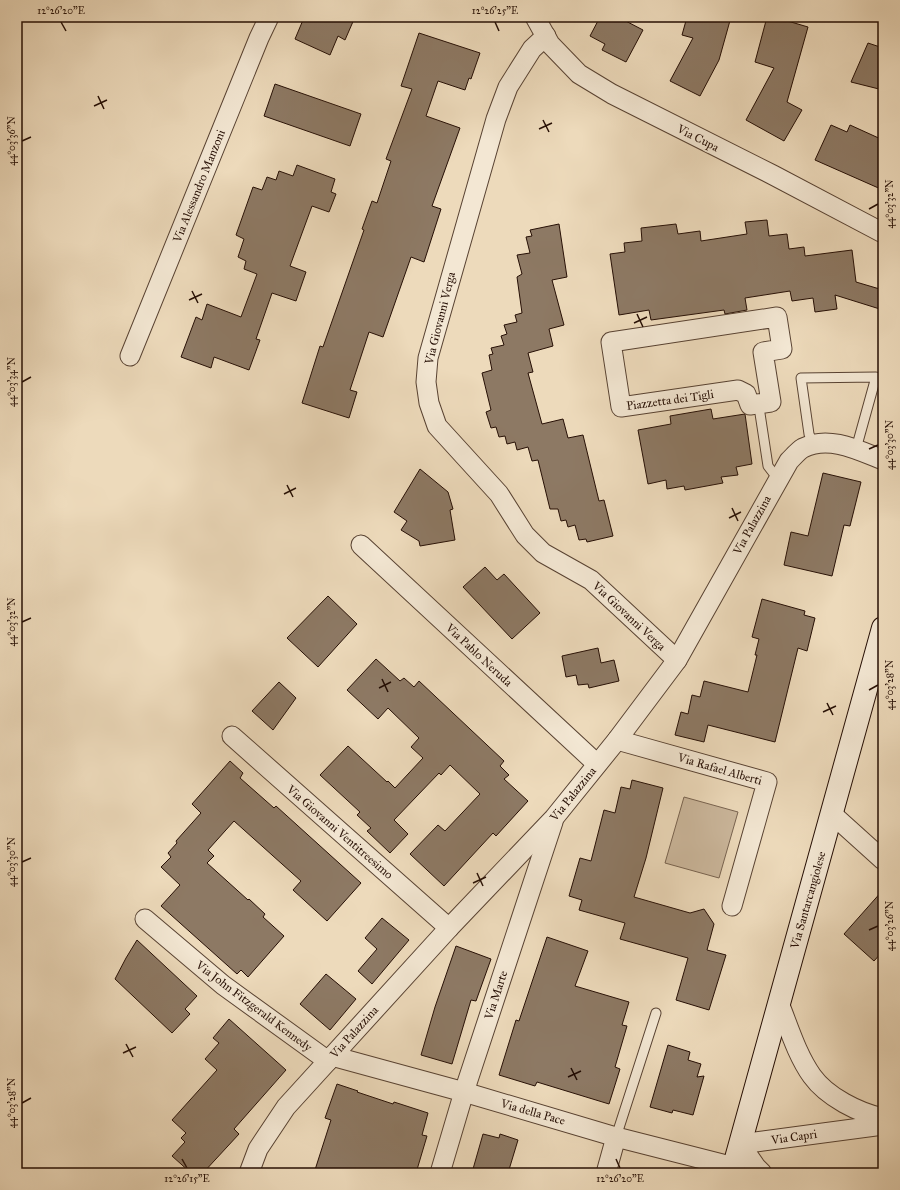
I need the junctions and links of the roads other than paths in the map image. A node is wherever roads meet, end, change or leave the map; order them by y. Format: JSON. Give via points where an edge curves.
{"nodes":[{"id":1,"x":269,"y":17,"type":"edge"},
{"id":2,"x":535,"y":17,"type":"edge"},
{"id":3,"x":546,"y":36,"type":"junction"},
{"id":4,"x":883,"y":234,"type":"edge"},
{"id":5,"x":777,"y":317,"type":"joint"},
{"id":6,"x":130,"y":356,"type":"dead end"},
{"id":7,"x":759,"y":407,"type":"dead end"},
{"id":8,"x":813,"y":444,"type":"junction"},
{"id":9,"x":856,"y":448,"type":"junction"},
{"id":10,"x":883,"y":460,"type":"edge"},
{"id":11,"x":778,"y":479,"type":"junction"},
{"id":12,"x":361,"y":545,"type":"dead end"},
{"id":13,"x":883,"y":628,"type":"edge"},
{"id":14,"x":677,"y":660,"type":"junction"},
{"id":15,"x":877,"y":675,"type":"edge"},
{"id":16,"x":232,"y":736,"type":"dead end"},
{"id":17,"x":617,"y":740,"type":"junction"},
{"id":18,"x":597,"y":764,"type":"junction"},
{"id":19,"x":832,"y":814,"type":"junction"},
{"id":20,"x":554,"y":818,"type":"junction"},
{"id":21,"x":883,"y":860,"type":"edge"},
{"id":22,"x":732,"y":906,"type":"dead end"},
{"id":23,"x":144,"y":919,"type":"dead end"},
{"id":24,"x":449,"y":928,"type":"junction"},
{"id":25,"x":779,"y":1003,"type":"junction"},
{"id":26,"x":656,"y":1013,"type":"dead end"},
{"id":27,"x":330,"y":1058,"type":"junction"},
{"id":28,"x":464,"y":1092,"type":"junction"},
{"id":29,"x":883,"y":1118,"type":"edge"},
{"id":30,"x":883,"y":1125,"type":"edge"},
{"id":31,"x":616,"y":1136,"type":"junction"},
{"id":32,"x":740,"y":1144,"type":"junction"},
{"id":33,"x":733,"y":1170,"type":"edge"},
{"id":34,"x":249,"y":1173,"type":"edge"},
{"id":35,"x":440,"y":1173,"type":"edge"},
{"id":36,"x":606,"y":1173,"type":"edge"},
{"id":37,"x":762,"y":1173,"type":"edge"}],
"edges":[{"from":1,"to":6,"type":"street","name":"Via Alessandro Manzoni"},
{"from":2,"to":3,"type":"street","name":"Via Cupa"},
{"from":3,"to":4,"type":"street","name":"Via Cupa","via":[[578,74],[612,94]]},
{"from":3,"to":14,"type":"street","name":"Via Giovanni Verga","via":[[532,48],[508,87],[496,119],[428,358],[426,382],[429,402],[437,426],[499,494],[525,535],[543,553],[591,580]]},
{"from":5,"to":5,"type":"street","name":"Piazzetta dei Tigli","via":[[611,342],[620,407],[738,390],[746,394],[750,405],[771,402],[763,352],[782,349]]},
{"from":7,"to":11,"type":"lane","via":[[768,466]]},
{"from":8,"to":9,"type":"street","name":"Via Palazzina","via":[[835,443]]},
{"from":8,"to":9,"type":"lane","via":[[809,434],[801,378],[876,376]]},
{"from":8,"to":11,"type":"street","name":"Via Palazzina","via":[[801,449],[789,461]]},
{"from":9,"to":10,"type":"street","name":"Via Palazzina"},
{"from":11,"to":14,"type":"street","name":"Via Palazzina"},
{"from":12,"to":18,"type":"street","name":"Via Pablo Neruda"},
{"from":13,"to":15,"type":"main road","name":"Via Santarcangiolese"},
{"from":14,"to":17,"type":"street","name":"Via Palazzina"},
{"from":15,"to":19,"type":"main road","name":"Via Santarcangiolese"},
{"from":16,"to":24,"type":"street","name":"Via Giovanni Ventitreesimo"},
{"from":17,"to":18,"type":"street","name":"Via Palazzina"},
{"from":17,"to":22,"type":"street","name":"Via Rafael Alberti","via":[[767,782]]},
{"from":18,"to":20,"type":"street","name":"Via Palazzina"},
{"from":19,"to":21,"type":"street"},
{"from":19,"to":25,"type":"main road","name":"Via Santarcangiolese"},
{"from":20,"to":24,"type":"street","name":"Via Palazzina"},
{"from":20,"to":28,"type":"street","name":"Via Marte"},
{"from":23,"to":27,"type":"street","name":"Via John Fitzgerald Kennedy","via":[[223,985]]},
{"from":24,"to":27,"type":"street","name":"Via Palazzina"},
{"from":25,"to":29,"type":"street","via":[[800,1056],[813,1077],[832,1095],[847,1104]]},
{"from":25,"to":32,"type":"main road","name":"Via Santarcangiolese"},
{"from":26,"to":31,"type":"lane"},
{"from":27,"to":28,"type":"street","name":"Via della Pace"},
{"from":27,"to":34,"type":"street","name":"Via Palazzina","via":[[286,1107],[258,1149]]},
{"from":28,"to":31,"type":"street","name":"Via della Pace"},
{"from":28,"to":35,"type":"street","name":"Via Marte"},
{"from":30,"to":32,"type":"street","name":"Via Capri"},
{"from":31,"to":33,"type":"street","name":"Via della Pace"},
{"from":31,"to":36,"type":"street"},
{"from":32,"to":33,"type":"main road","name":"Via Santarcangiolese"},
{"from":32,"to":37,"type":"street"}]}
